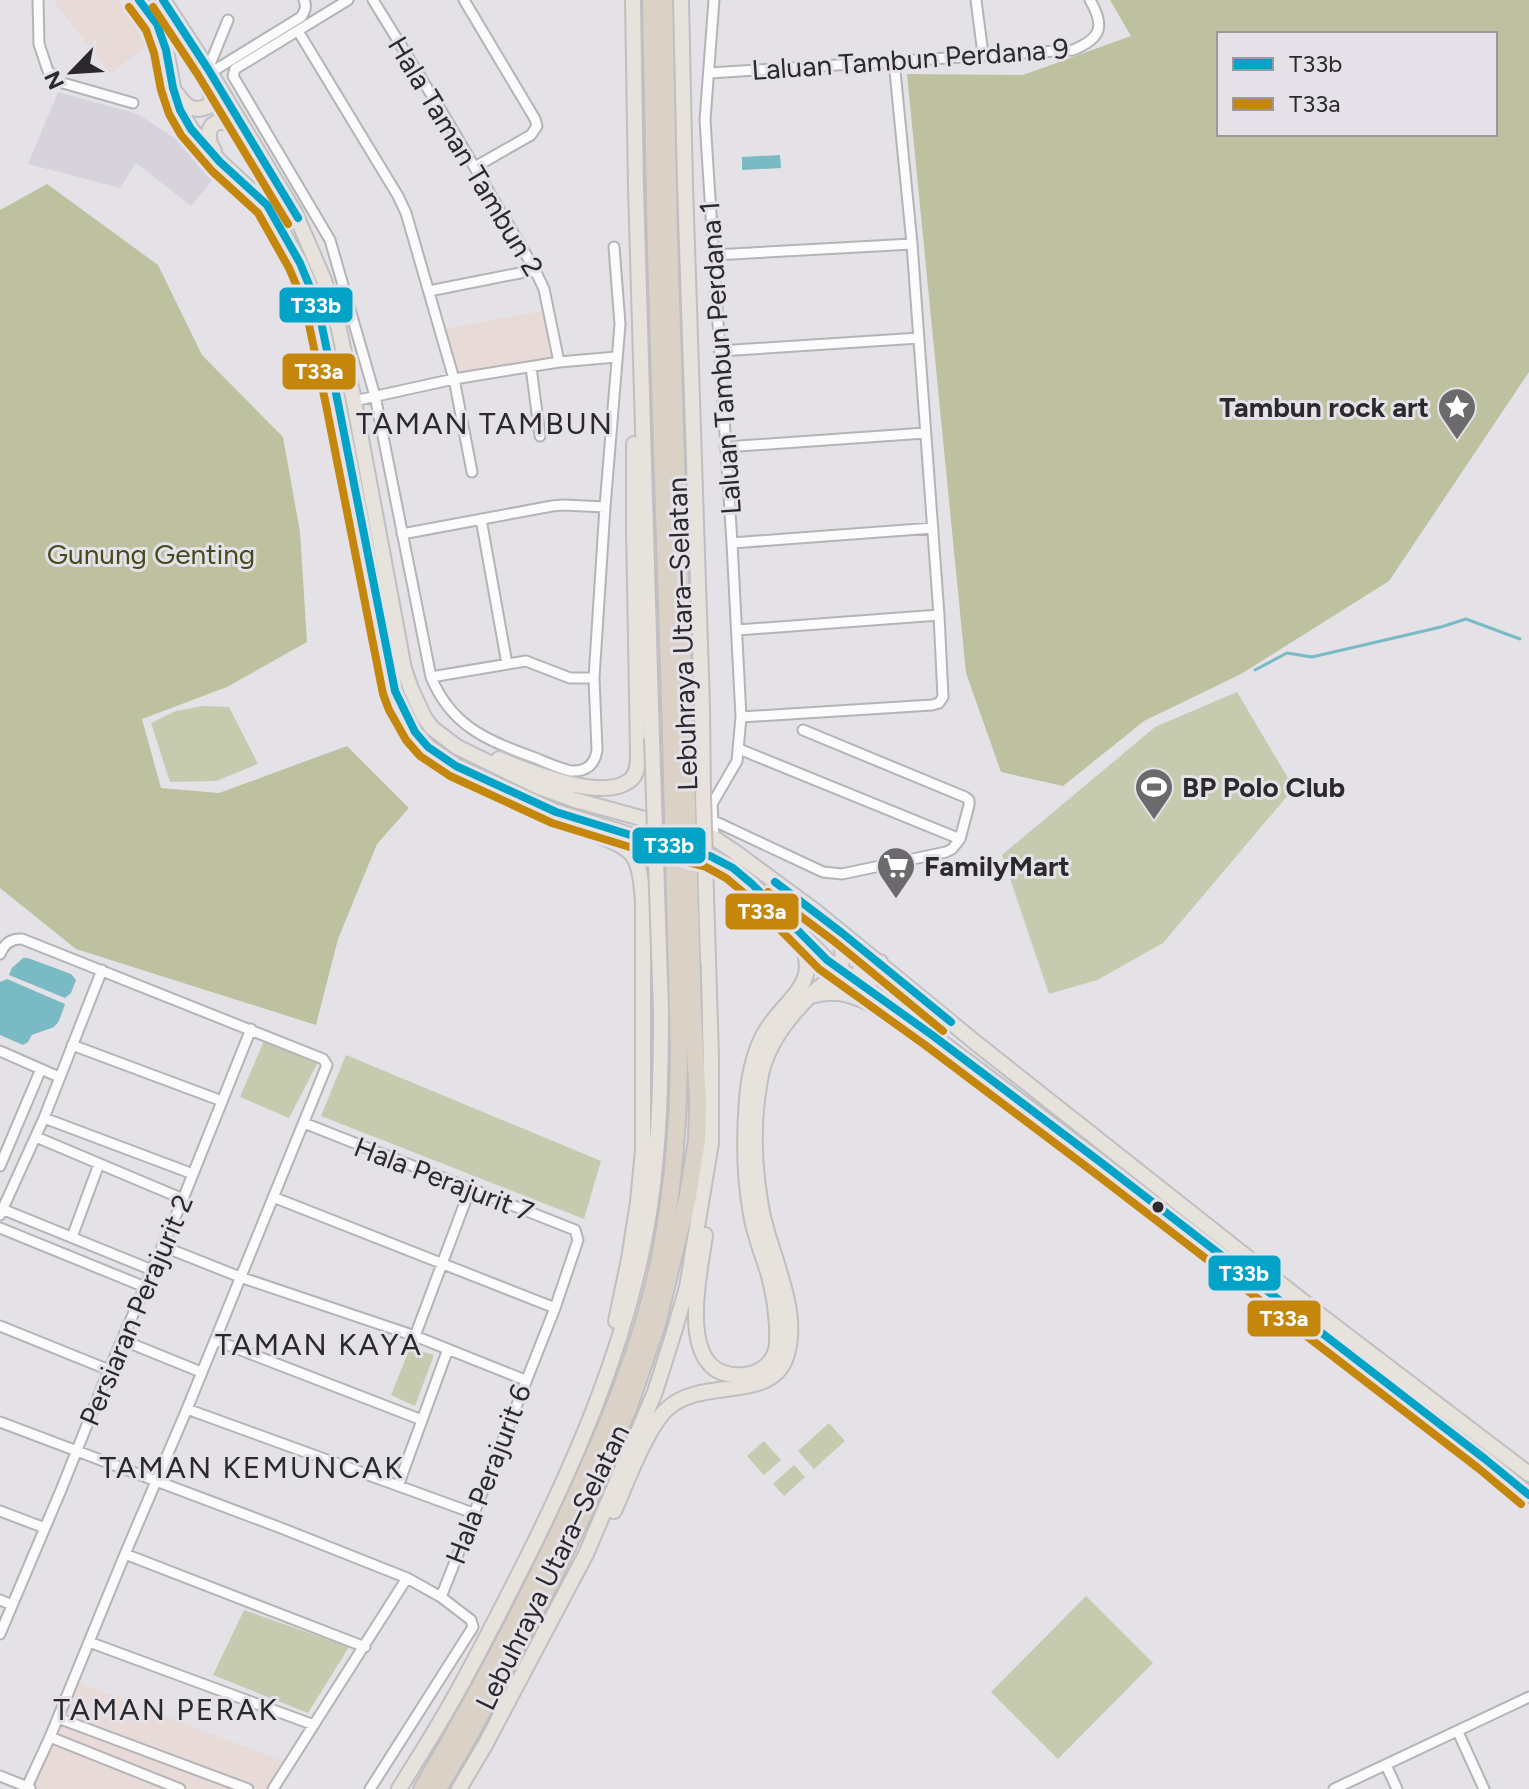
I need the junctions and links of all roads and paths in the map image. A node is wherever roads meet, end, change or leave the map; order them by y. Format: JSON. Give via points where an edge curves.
{"nodes":[{"id":1,"x":38,"y":0,"type":"edge"},
{"id":2,"x":139,"y":0,"type":"edge"},
{"id":3,"x":163,"y":0,"type":"edge"},
{"id":4,"x":304,"y":0,"type":"edge"},
{"id":5,"x":348,"y":0,"type":"edge"},
{"id":6,"x":373,"y":0,"type":"edge"},
{"id":7,"x":464,"y":0,"type":"edge"},
{"id":8,"x":633,"y":0,"type":"edge"},
{"id":9,"x":651,"y":0,"type":"edge"},
{"id":10,"x":664,"y":0,"type":"edge"},
{"id":11,"x":681,"y":0,"type":"edge"},
{"id":12,"x":714,"y":0,"type":"edge"},
{"id":13,"x":976,"y":0,"type":"edge"},
{"id":14,"x":1090,"y":0,"type":"edge"},
{"id":15,"x":228,"y":20,"type":"dead end"},
{"id":16,"x":298,"y":31,"type":"junction"},
{"id":17,"x":195,"y":50,"type":"junction"},
{"id":18,"x":983,"y":54,"type":"junction"},
{"id":19,"x":894,"y":61,"type":"junction"},
{"id":20,"x":209,"y":71,"type":"junction"},
{"id":21,"x":710,"y":73,"type":"junction"},
{"id":22,"x":173,"y":88,"type":"junction"},
{"id":23,"x":133,"y":103,"type":"dead end"},
{"id":24,"x":252,"y":139,"type":"junction"},
{"id":25,"x":220,"y":162,"type":"junction"},
{"id":26,"x":475,"y":167,"type":"junction"},
{"id":27,"x":912,"y":244,"type":"junction"},
{"id":28,"x":614,"y":247,"type":"dead end"},
{"id":29,"x":714,"y":255,"type":"junction"},
{"id":30,"x":535,"y":270,"type":"junction"},
{"id":31,"x":639,"y":282,"type":"junction"},
{"id":32,"x":429,"y":291,"type":"junction"},
{"id":33,"x":919,"y":338,"type":"junction"},
{"id":34,"x":720,"y":351,"type":"junction"},
{"id":35,"x":616,"y":357,"type":"junction"},
{"id":36,"x":559,"y":362,"type":"junction"},
{"id":37,"x":531,"y":367,"type":"junction"},
{"id":38,"x":454,"y":379,"type":"junction"},
{"id":39,"x":375,"y":396,"type":"junction"},
{"id":40,"x":354,"y":401,"type":"junction"},
{"id":41,"x":925,"y":433,"type":"junction"},
{"id":42,"x":540,"y":436,"type":"dead end"},
{"id":43,"x":725,"y":447,"type":"junction"},
{"id":44,"x":472,"y":472,"type":"dead end"},
{"id":45,"x":605,"y":507,"type":"junction"},
{"id":46,"x":481,"y":519,"type":"junction"},
{"id":47,"x":933,"y":528,"type":"junction"},
{"id":48,"x":402,"y":534,"type":"junction"},
{"id":49,"x":732,"y":543,"type":"junction"},
{"id":50,"x":939,"y":615,"type":"junction"},
{"id":51,"x":737,"y":630,"type":"junction"},
{"id":52,"x":507,"y":664,"type":"junction"},
{"id":53,"x":431,"y":677,"type":"junction"},
{"id":54,"x":594,"y":678,"type":"junction"},
{"id":55,"x":741,"y":717,"type":"junction"},
{"id":56,"x":803,"y":730,"type":"dead end"},
{"id":57,"x":678,"y":738,"type":"junction"},
{"id":58,"x":457,"y":747,"type":"junction"},
{"id":59,"x":739,"y":749,"type":"junction"},
{"id":60,"x":556,"y":812,"type":"junction"},
{"id":61,"x":712,"y":820,"type":"junction"},
{"id":62,"x":714,"y":838,"type":"junction"},
{"id":63,"x":960,"y":839,"type":"junction"},
{"id":64,"x":816,"y":912,"type":"junction"},
{"id":65,"x":789,"y":920,"type":"junction"},
{"id":66,"x":0,"y":954,"type":"edge"},
{"id":67,"x":880,"y":962,"type":"junction"},
{"id":68,"x":839,"y":969,"type":"junction"},
{"id":69,"x":102,"y":970,"type":"junction"},
{"id":70,"x":809,"y":997,"type":"junction"},
{"id":71,"x":879,"y":998,"type":"junction"},
{"id":72,"x":685,"y":1013,"type":"junction"},
{"id":73,"x":251,"y":1029,"type":"junction"},
{"id":74,"x":932,"y":1035,"type":"junction"},
{"id":75,"x":72,"y":1045,"type":"junction"},
{"id":76,"x":0,"y":1051,"type":"edge"},
{"id":77,"x":41,"y":1069,"type":"junction"},
{"id":78,"x":59,"y":1077,"type":"junction"},
{"id":79,"x":222,"y":1101,"type":"junction"},
{"id":80,"x":1060,"y":1108,"type":"junction"},
{"id":81,"x":44,"y":1118,"type":"junction"},
{"id":82,"x":304,"y":1123,"type":"junction"},
{"id":83,"x":36,"y":1137,"type":"junction"},
{"id":84,"x":711,"y":1143,"type":"junction"},
{"id":85,"x":99,"y":1164,"type":"junction"},
{"id":86,"x":0,"y":1166,"type":"edge"},
{"id":87,"x":1107,"y":1166,"type":"junction"},
{"id":88,"x":193,"y":1174,"type":"junction"},
{"id":89,"x":470,"y":1189,"type":"junction"},
{"id":90,"x":1168,"y":1194,"type":"junction"},
{"id":91,"x":273,"y":1197,"type":"junction"},
{"id":92,"x":183,"y":1199,"type":"junction"},
{"id":93,"x":1,"y":1212,"type":"edge"},
{"id":94,"x":0,"y":1228,"type":"edge"},
{"id":95,"x":72,"y":1237,"type":"junction"},
{"id":96,"x":578,"y":1240,"type":"joint"},
{"id":97,"x":162,"y":1246,"type":"junction"},
{"id":98,"x":443,"y":1264,"type":"junction"},
{"id":99,"x":152,"y":1270,"type":"junction"},
{"id":100,"x":240,"y":1277,"type":"junction"},
{"id":101,"x":145,"y":1287,"type":"junction"},
{"id":102,"x":555,"y":1308,"type":"junction"},
{"id":103,"x":0,"y":1326,"type":"edge"},
{"id":104,"x":415,"y":1336,"type":"junction"},
{"id":105,"x":122,"y":1340,"type":"junction"},
{"id":106,"x":215,"y":1340,"type":"junction"},
{"id":107,"x":448,"y":1349,"type":"junction"},
{"id":108,"x":609,"y":1369,"type":"junction"},
{"id":109,"x":109,"y":1370,"type":"junction"},
{"id":110,"x":201,"y":1372,"type":"junction"},
{"id":111,"x":525,"y":1380,"type":"junction"},
{"id":112,"x":187,"y":1409,"type":"junction"},
{"id":113,"x":422,"y":1420,"type":"junction"},
{"id":114,"x":0,"y":1422,"type":"edge"},
{"id":115,"x":77,"y":1451,"type":"junction"},
{"id":116,"x":1529,"y":1474,"type":"edge"},
{"id":117,"x":155,"y":1481,"type":"junction"},
{"id":118,"x":398,"y":1486,"type":"junction"},
{"id":119,"x":1529,"y":1495,"type":"edge"},
{"id":120,"x":0,"y":1511,"type":"edge"},
{"id":121,"x":473,"y":1513,"type":"junction"},
{"id":122,"x":45,"y":1528,"type":"junction"},
{"id":123,"x":125,"y":1554,"type":"junction"},
{"id":124,"x":586,"y":1554,"type":"junction"},
{"id":125,"x":407,"y":1578,"type":"junction"},
{"id":126,"x":441,"y":1597,"type":"junction"},
{"id":127,"x":0,"y":1600,"type":"edge"},
{"id":128,"x":12,"y":1605,"type":"junction"},
{"id":129,"x":0,"y":1634,"type":"edge"},
{"id":130,"x":89,"y":1642,"type":"junction"},
{"id":131,"x":365,"y":1647,"type":"junction"},
{"id":132,"x":1529,"y":1697,"type":"edge"},
{"id":133,"x":58,"y":1718,"type":"junction"},
{"id":134,"x":314,"y":1725,"type":"junction"},
{"id":135,"x":1458,"y":1732,"type":"junction"},
{"id":136,"x":50,"y":1737,"type":"junction"},
{"id":137,"x":1386,"y":1765,"type":"junction"},
{"id":138,"x":0,"y":1776,"type":"edge"},
{"id":139,"x":29,"y":1788,"type":"edge"},
{"id":140,"x":180,"y":1789,"type":"edge"},
{"id":141,"x":248,"y":1789,"type":"edge"},
{"id":142,"x":273,"y":1789,"type":"edge"},
{"id":143,"x":370,"y":1789,"type":"edge"},
{"id":144,"x":399,"y":1789,"type":"edge"},
{"id":145,"x":422,"y":1789,"type":"edge"},
{"id":146,"x":438,"y":1789,"type":"edge"},
{"id":147,"x":459,"y":1789,"type":"edge"},
{"id":148,"x":1334,"y":1789,"type":"edge"},
{"id":149,"x":1397,"y":1789,"type":"edge"},
{"id":150,"x":1484,"y":1789,"type":"edge"}],
"edges":[{"from":1,"to":23,"type":"street","via":[[39,44],[48,71],[63,83]]},
{"from":2,"to":22,"type":"main road","via":[[157,24]]},
{"from":3,"to":17,"type":"main road"},
{"from":4,"to":20,"type":"street","via":[[301,17]]},
{"from":5,"to":16,"type":"street"},
{"from":6,"to":26,"type":"street","name":"Hala Taman Tambun 2"},
{"from":7,"to":26,"type":"street","via":[[536,122],[531,135]]},
{"from":8,"to":31,"type":"main road"},
{"from":9,"to":57,"type":"highway","name":"Lebuhraya Utara–Selatan","via":[[656,266]]},
{"from":10,"to":57,"type":"highway","name":"Lebuhraya Utara–Selatan"},
{"from":11,"to":84,"type":"main road","bridge":true},
{"from":12,"to":21,"type":"street","name":"Laluan Tambun Perdana 1"},
{"from":13,"to":18,"type":"street"},
{"from":14,"to":18,"type":"street","name":"Laluan Tambun Perdana 9","via":[[1100,26],[1084,45],[1073,50]]},
{"from":15,"to":20,"type":"street"},
{"from":16,"to":32,"type":"street","via":[[398,196]]},
{"from":16,"to":39,"type":"street","via":[[235,69],[233,78],[330,240]]},
{"from":17,"to":20,"type":"main road"},
{"from":17,"to":22,"type":"main road","via":[[211,89],[209,106],[193,109]]},
{"from":18,"to":19,"type":"street","name":"Laluan Tambun Perdana 9"},
{"from":19,"to":21,"type":"street","name":"Laluan Tambun Perdana 9"},
{"from":19,"to":27,"type":"street"},
{"from":20,"to":24,"type":"main road"},
{"from":21,"to":29,"type":"street","name":"Laluan Tambun Perdana 1","via":[[705,120]]},
{"from":22,"to":25,"type":"main road","via":[[191,129]]},
{"from":24,"to":25,"type":"main road","via":[[225,122],[211,127],[209,144]]},
{"from":24,"to":40,"type":"main road","via":[[319,264]]},
{"from":25,"to":60,"type":"main road","via":[[267,205],[300,263],[316,305],[390,669],[407,718],[428,747],[456,766]]},
{"from":26,"to":30,"type":"street","name":"Hala Taman Tambun 2"},
{"from":27,"to":29,"type":"street"},
{"from":27,"to":33,"type":"street"},
{"from":28,"to":35,"type":"street","via":[[620,324]]},
{"from":29,"to":34,"type":"street","name":"Laluan Tambun Perdana 1"},
{"from":30,"to":32,"type":"street"},
{"from":30,"to":36,"type":"street","name":"Hala Taman Tambun 2"},
{"from":31,"to":58,"type":"main road","via":[[633,309],[635,773],[623,784],[588,788]]},
{"from":31,"to":108,"type":"main road","bridge":true,"via":[[661,1011],[659,1120],[644,1244]]},
{"from":32,"to":38,"type":"street"},
{"from":33,"to":34,"type":"street"},
{"from":33,"to":41,"type":"street"},
{"from":34,"to":43,"type":"street","name":"Laluan Tambun Perdana 1"},
{"from":35,"to":36,"type":"street"},
{"from":35,"to":45,"type":"street"},
{"from":36,"to":37,"type":"street"},
{"from":37,"to":38,"type":"street"},
{"from":37,"to":42,"type":"street"},
{"from":38,"to":39,"type":"street"},
{"from":38,"to":44,"type":"street"},
{"from":39,"to":40,"type":"street"},
{"from":39,"to":48,"type":"street"},
{"from":40,"to":58,"type":"main road","via":[[404,669],[424,717]]},
{"from":41,"to":43,"type":"street"},
{"from":41,"to":47,"type":"street"},
{"from":43,"to":49,"type":"street","name":"Laluan Tambun Perdana 1"},
{"from":45,"to":46,"type":"street","via":[[563,505]]},
{"from":45,"to":54,"type":"street"},
{"from":46,"to":48,"type":"street"},
{"from":46,"to":52,"type":"street"},
{"from":47,"to":49,"type":"street"},
{"from":47,"to":50,"type":"street"},
{"from":48,"to":53,"type":"street"},
{"from":49,"to":51,"type":"street","name":"Laluan Tambun Perdana 1"},
{"from":50,"to":51,"type":"street"},
{"from":50,"to":55,"type":"street","via":[[943,693],[932,705]]},
{"from":51,"to":55,"type":"street","name":"Laluan Tambun Perdana 1"},
{"from":52,"to":53,"type":"street"},
{"from":52,"to":54,"type":"street","via":[[526,661],[570,678]]},
{"from":53,"to":54,"type":"street","via":[[448,709],[470,730],[577,771],[592,764],[597,750]]},
{"from":55,"to":59,"type":"street","name":"Laluan Tambun Perdana 1"},
{"from":56,"to":63,"type":"street","via":[[965,797],[969,803]]},
{"from":57,"to":72,"type":"highway","name":"Lebuhraya Utara–Selatan","bridge":true},
{"from":58,"to":62,"type":"main road","via":[[563,795]]},
{"from":59,"to":61,"type":"street","name":"Laluan Tambun Perdana 1","via":[[712,804]]},
{"from":59,"to":63,"type":"street"},
{"from":60,"to":65,"type":"main road","via":[[710,856],[733,868]]},
{"from":60,"to":108,"type":"main road","via":[[632,852],[641,873],[643,1150]]},
{"from":61,"to":62,"type":"street","name":"Laluan Tambun Perdana 1"},
{"from":61,"to":63,"type":"street","via":[[832,874],[946,852]]},
{"from":62,"to":64,"type":"main road"},
{"from":64,"to":67,"type":"main road"},
{"from":64,"to":68,"type":"main road","via":[[836,934],[842,957]]},
{"from":65,"to":68,"type":"main road"},
{"from":65,"to":84,"type":"main road","via":[[808,966],[796,994],[754,1056],[745,1143],[751,1216],[769,1275],[778,1343],[771,1363],[745,1375],[726,1373],[707,1361],[695,1327],[712,1178]]},
{"from":66,"to":69,"type":"street","via":[[6,943],[22,939]]},
{"from":67,"to":71,"type":"main road","via":[[869,961],[860,970]]},
{"from":67,"to":80,"type":"main road"},
{"from":68,"to":70,"type":"main road"},
{"from":68,"to":71,"type":"main road"},
{"from":69,"to":73,"type":"street"},
{"from":69,"to":75,"type":"street"},
{"from":70,"to":74,"type":"main road","via":[[845,993]]},
{"from":70,"to":124,"type":"main road","via":[[777,1035],[760,1077],[757,1101],[757,1180],[789,1320],[784,1361],[762,1382],[695,1393],[666,1409],[602,1535]]},
{"from":71,"to":74,"type":"main road"},
{"from":72,"to":145,"type":"highway","name":"Lebuhraya Utara–Selatan","via":[[671,1193],[662,1250],[630,1366],[599,1446],[508,1639]]},
{"from":72,"to":146,"type":"highway","name":"Lebuhraya Utara–Selatan","via":[[698,1100],[697,1140],[657,1324],[580,1520]]},
{"from":73,"to":79,"type":"street","name":"Persiaran Perajurit 2"},
{"from":73,"to":82,"type":"street","via":[[327,1062]]},
{"from":74,"to":87,"type":"main road"},
{"from":75,"to":78,"type":"street"},
{"from":75,"to":79,"type":"street"},
{"from":76,"to":77,"type":"street"},
{"from":77,"to":78,"type":"street"},
{"from":77,"to":86,"type":"street"},
{"from":78,"to":81,"type":"street"},
{"from":79,"to":88,"type":"street","name":"Persiaran Perajurit 2"},
{"from":80,"to":87,"type":"main road","via":[[1098,1148]]},
{"from":80,"to":90,"type":"main road"},
{"from":81,"to":83,"type":"street"},
{"from":81,"to":88,"type":"street"},
{"from":82,"to":89,"type":"street","name":"Hala Perajurit 7"},
{"from":82,"to":91,"type":"street"},
{"from":83,"to":85,"type":"street"},
{"from":83,"to":93,"type":"street"},
{"from":84,"to":124,"type":"main road","via":[[687,1287],[674,1332],[655,1392]]},
{"from":85,"to":92,"type":"street"},
{"from":85,"to":95,"type":"street"},
{"from":87,"to":90,"type":"main road","via":[[1126,1170]]},
{"from":87,"to":119,"type":"main road"},
{"from":88,"to":92,"type":"street","name":"Persiaran Perajurit 2"},
{"from":89,"to":96,"type":"street","name":"Hala Perajurit 7","via":[[575,1230]]},
{"from":89,"to":98,"type":"street"},
{"from":90,"to":116,"type":"main road"},
{"from":91,"to":98,"type":"street"},
{"from":91,"to":100,"type":"street"},
{"from":92,"to":97,"type":"street","name":"Persiaran Perajurit 2"},
{"from":93,"to":95,"type":"street"},
{"from":94,"to":101,"type":"street"},
{"from":95,"to":99,"type":"street"},
{"from":96,"to":102,"type":"street","name":"Hala Perajurit 6"},
{"from":97,"to":99,"type":"street","name":"Persiaran Perajurit 2"},
{"from":97,"to":100,"type":"street"},
{"from":98,"to":102,"type":"street"},
{"from":98,"to":104,"type":"street"},
{"from":99,"to":101,"type":"street","name":"Persiaran Perajurit 2"},
{"from":100,"to":104,"type":"street"},
{"from":100,"to":106,"type":"street"},
{"from":101,"to":105,"type":"street","name":"Persiaran Perajurit 2"},
{"from":102,"to":111,"type":"street","name":"Hala Perajurit 6"},
{"from":103,"to":109,"type":"street"},
{"from":104,"to":107,"type":"street"},
{"from":105,"to":109,"type":"street","name":"Persiaran Perajurit 2"},
{"from":105,"to":110,"type":"street"},
{"from":106,"to":110,"type":"street"},
{"from":106,"to":113,"type":"street"},
{"from":107,"to":111,"type":"street"},
{"from":107,"to":113,"type":"street"},
{"from":108,"to":144,"type":"main road","via":[[577,1454],[512,1589]]},
{"from":109,"to":115,"type":"street","name":"Persiaran Perajurit 2"},
{"from":110,"to":112,"type":"street"},
{"from":111,"to":121,"type":"street","name":"Hala Perajurit 6"},
{"from":112,"to":117,"type":"street"},
{"from":112,"to":118,"type":"street"},
{"from":113,"to":118,"type":"street"},
{"from":114,"to":115,"type":"street"},
{"from":115,"to":117,"type":"street"},
{"from":115,"to":122,"type":"street","name":"Persiaran Perajurit 2"},
{"from":117,"to":123,"type":"street"},
{"from":117,"to":125,"type":"street"},
{"from":118,"to":121,"type":"street"},
{"from":120,"to":122,"type":"street"},
{"from":121,"to":126,"type":"street","name":"Hala Perajurit 6"},
{"from":122,"to":128,"type":"street","name":"Persiaran Perajurit 2"},
{"from":123,"to":130,"type":"street"},
{"from":123,"to":131,"type":"street"},
{"from":124,"to":147,"type":"main road"},
{"from":125,"to":126,"type":"street"},
{"from":125,"to":131,"type":"street"},
{"from":126,"to":143,"type":"street","name":"Hala Perajurit 6","via":[[471,1620],[472,1629]]},
{"from":127,"to":128,"type":"street"},
{"from":128,"to":129,"type":"street","name":"Persiaran Perajurit 2"},
{"from":130,"to":133,"type":"street"},
{"from":130,"to":134,"type":"street"},
{"from":131,"to":134,"type":"street"},
{"from":132,"to":135,"type":"street"},
{"from":133,"to":136,"type":"street"},
{"from":133,"to":141,"type":"street"},
{"from":134,"to":142,"type":"street"},
{"from":135,"to":137,"type":"street"},
{"from":135,"to":150,"type":"street"},
{"from":136,"to":139,"type":"street"},
{"from":136,"to":140,"type":"street"},
{"from":137,"to":148,"type":"street"},
{"from":137,"to":149,"type":"street"},
{"from":138,"to":139,"type":"street"}]}
